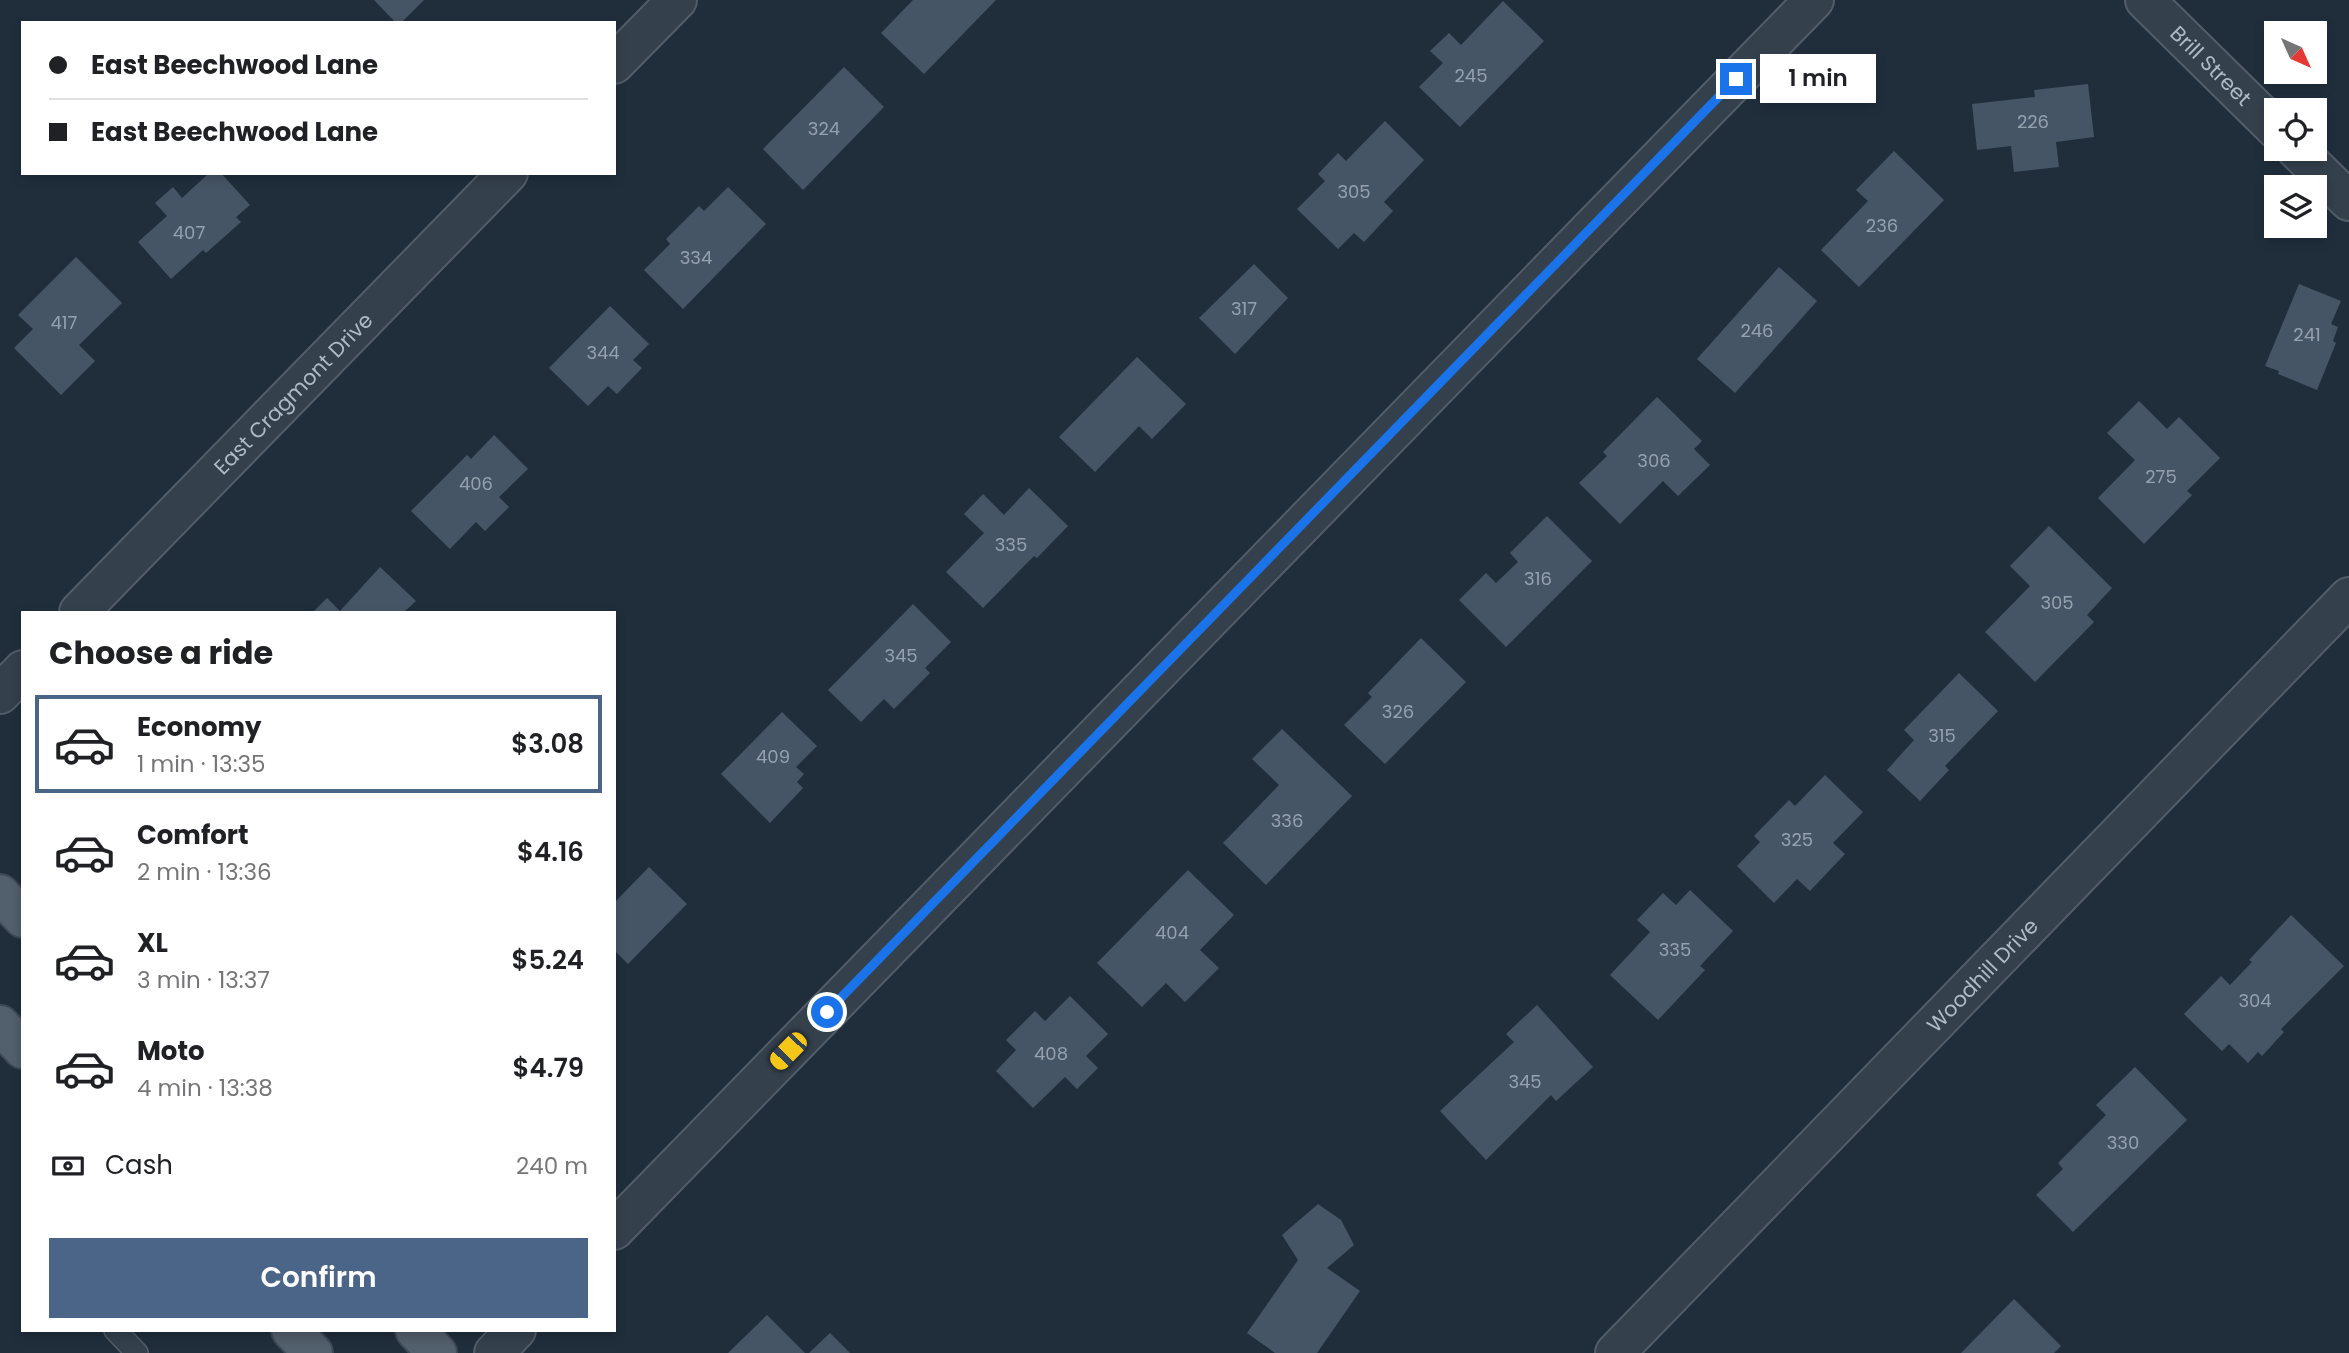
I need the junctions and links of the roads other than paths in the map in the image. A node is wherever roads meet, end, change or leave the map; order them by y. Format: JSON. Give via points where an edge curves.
{"nodes":[{"id":1,"x":677,"y":0,"type":"edge"},
{"id":2,"x":1814,"y":0,"type":"edge"},
{"id":3,"x":2145,"y":0,"type":"edge"},
{"id":4,"x":616,"y":62,"type":"edge"},
{"id":5,"x":2264,"y":117,"type":"edge"},
{"id":6,"x":2308,"y":161,"type":"edge"},
{"id":7,"x":506,"y":175,"type":"edge"},
{"id":8,"x":2349,"y":201,"type":"edge"},
{"id":9,"x":2349,"y":597,"type":"edge"},
{"id":10,"x":80,"y":611,"type":"edge"},
{"id":11,"x":21,"y":672,"type":"edge"},
{"id":12,"x":0,"y":694,"type":"edge"},
{"id":13,"x":0,"y":894,"type":"edge"},
{"id":14,"x":21,"y":916,"type":"edge"},
{"id":15,"x":0,"y":1025,"type":"edge"},
{"id":16,"x":21,"y":1047,"type":"edge"},
{"id":17,"x":616,"y":1228,"type":"edge"},
{"id":18,"x":117,"y":1332,"type":"edge"},
{"id":19,"x":294,"y":1332,"type":"edge"},
{"id":20,"x":417,"y":1332,"type":"edge"},
{"id":21,"x":514,"y":1332,"type":"edge"},
{"id":22,"x":137,"y":1353,"type":"edge"},
{"id":23,"x":313,"y":1353,"type":"edge"},
{"id":24,"x":437,"y":1353,"type":"edge"},
{"id":25,"x":494,"y":1353,"type":"edge"},
{"id":26,"x":1615,"y":1353,"type":"edge"}],
"edges":[{"from":1,"to":4,"type":"street"},
{"from":2,"to":17,"type":"street"},
{"from":3,"to":5,"type":"street","name":"Brill Street"},
{"from":6,"to":8,"type":"street"},
{"from":7,"to":10,"type":"street","name":"East Cragmont Drive"},
{"from":9,"to":26,"type":"street","name":"Woodhill Drive"},
{"from":11,"to":12,"type":"street"},
{"from":13,"to":14,"type":"main road"},
{"from":15,"to":16,"type":"main road"},
{"from":18,"to":22,"type":"lane"},
{"from":19,"to":23,"type":"main road"},
{"from":20,"to":24,"type":"main road"},
{"from":21,"to":25,"type":"street"}]}
